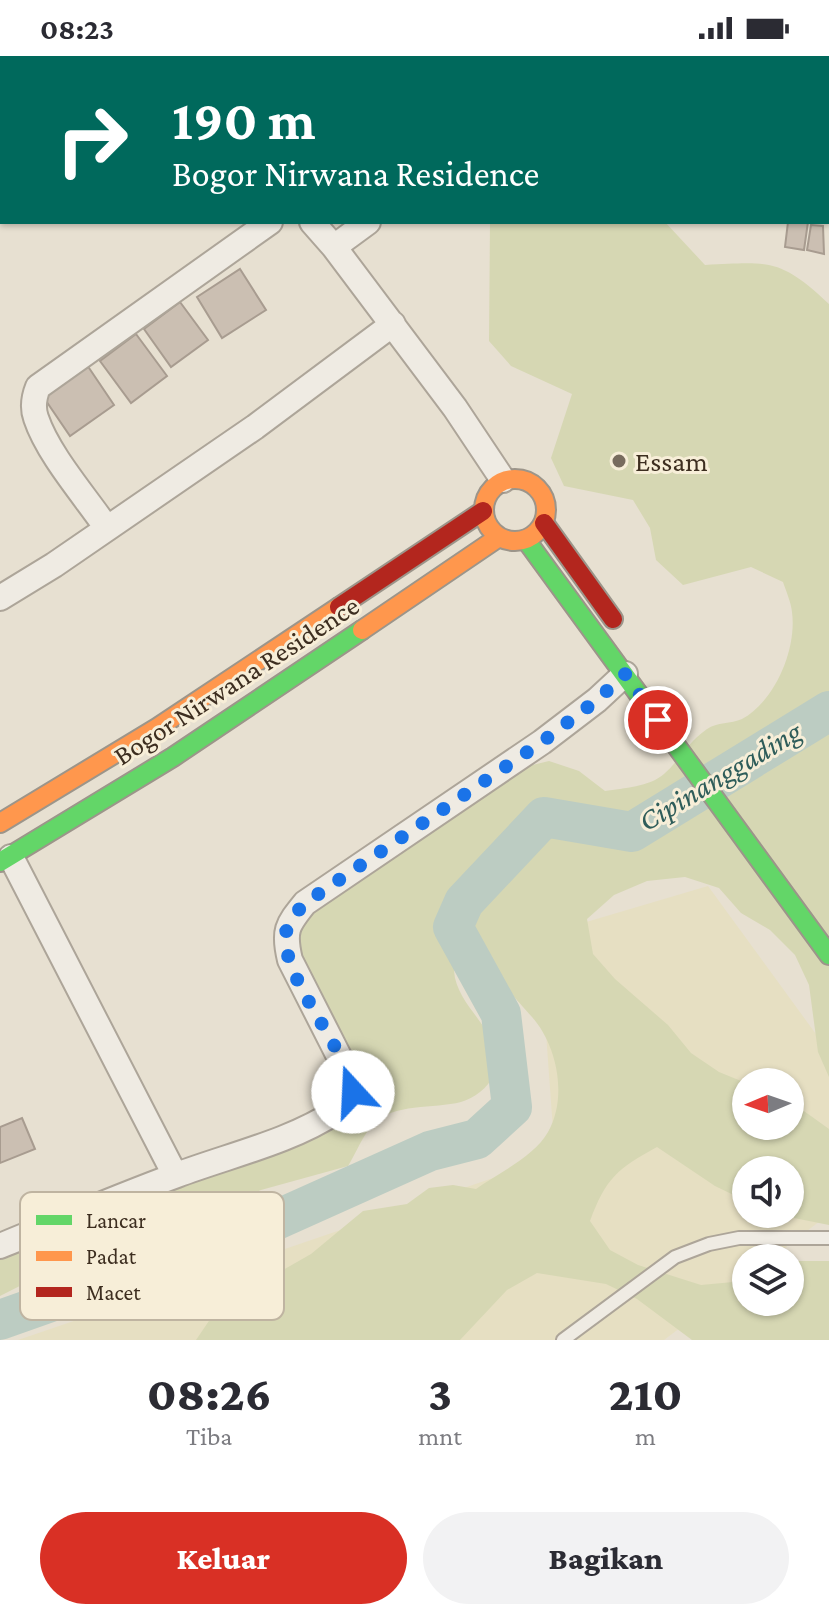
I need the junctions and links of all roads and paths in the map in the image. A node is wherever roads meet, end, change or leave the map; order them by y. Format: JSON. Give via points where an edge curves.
{"nodes":[{"id":1,"x":267,"y":224,"type":"edge"},
{"id":2,"x":314,"y":224,"type":"edge"},
{"id":3,"x":365,"y":224,"type":"edge"},
{"id":4,"x":334,"y":247,"type":"junction"},
{"id":5,"x":393,"y":324,"type":"junction"},
{"id":6,"x":503,"y":480,"type":"junction"},
{"id":7,"x":483,"y":511,"type":"junction"},
{"id":8,"x":544,"y":523,"type":"junction"},
{"id":9,"x":106,"y":527,"type":"junction"},
{"id":10,"x":499,"y":537,"type":"junction"},
{"id":11,"x":526,"y":540,"type":"junction"},
{"id":12,"x":0,"y":598,"type":"edge"},
{"id":13,"x":623,"y":633,"type":"dead end"},
{"id":14,"x":625,"y":674,"type":"junction"},
{"id":15,"x":157,"y":728,"type":"junction"},
{"id":16,"x":173,"y":757,"type":"junction"},
{"id":17,"x":0,"y":823,"type":"edge"},
{"id":18,"x":5,"y":860,"type":"edge"},
{"id":19,"x":829,"y":955,"type":"edge"},
{"id":20,"x":175,"y":1175,"type":"junction"},
{"id":21,"x":133,"y":1192,"type":"edge"},
{"id":22,"x":20,"y":1238,"type":"edge"},
{"id":23,"x":829,"y":1238,"type":"edge"},
{"id":24,"x":0,"y":1246,"type":"edge"},
{"id":25,"x":563,"y":1340,"type":"edge"}],
"edges":[{"from":1,"to":9,"type":"street","via":[[38,387],[33,401],[36,418]]},
{"from":2,"to":4,"type":"street"},
{"from":3,"to":4,"type":"street"},
{"from":4,"to":5,"type":"street"},
{"from":5,"to":6,"type":"street"},
{"from":5,"to":9,"type":"street","via":[[255,427]]},
{"from":6,"to":7,"type":"street","via":[[489,493]]},
{"from":6,"to":8,"type":"street","via":[[524,479],[541,492],[547,512]]},
{"from":7,"to":10,"type":"street"},
{"from":7,"to":15,"type":"street","name":"Bogor Nirwana Residence"},
{"from":8,"to":11,"type":"street"},
{"from":8,"to":13,"type":"street"},
{"from":9,"to":12,"type":"street"},
{"from":10,"to":11,"type":"street"},
{"from":10,"to":16,"type":"street","name":"Bogor Nirwana Residence"},
{"from":11,"to":14,"type":"street"},
{"from":14,"to":19,"type":"street"},
{"from":14,"to":20,"type":"street","via":[[542,742],[305,903],[287,925],[285,942],[298,982],[351,1080],[350,1101],[287,1136]]},
{"from":15,"to":16,"type":"street"},
{"from":15,"to":17,"type":"street","name":"Bogor Nirwana Residence"},
{"from":16,"to":18,"type":"street","name":"Bogor Nirwana Residence"},
{"from":18,"to":20,"type":"street"},
{"from":20,"to":21,"type":"street"},
{"from":22,"to":24,"type":"street"},
{"from":23,"to":25,"type":"lane","via":[[739,1238],[675,1257]]}]}
